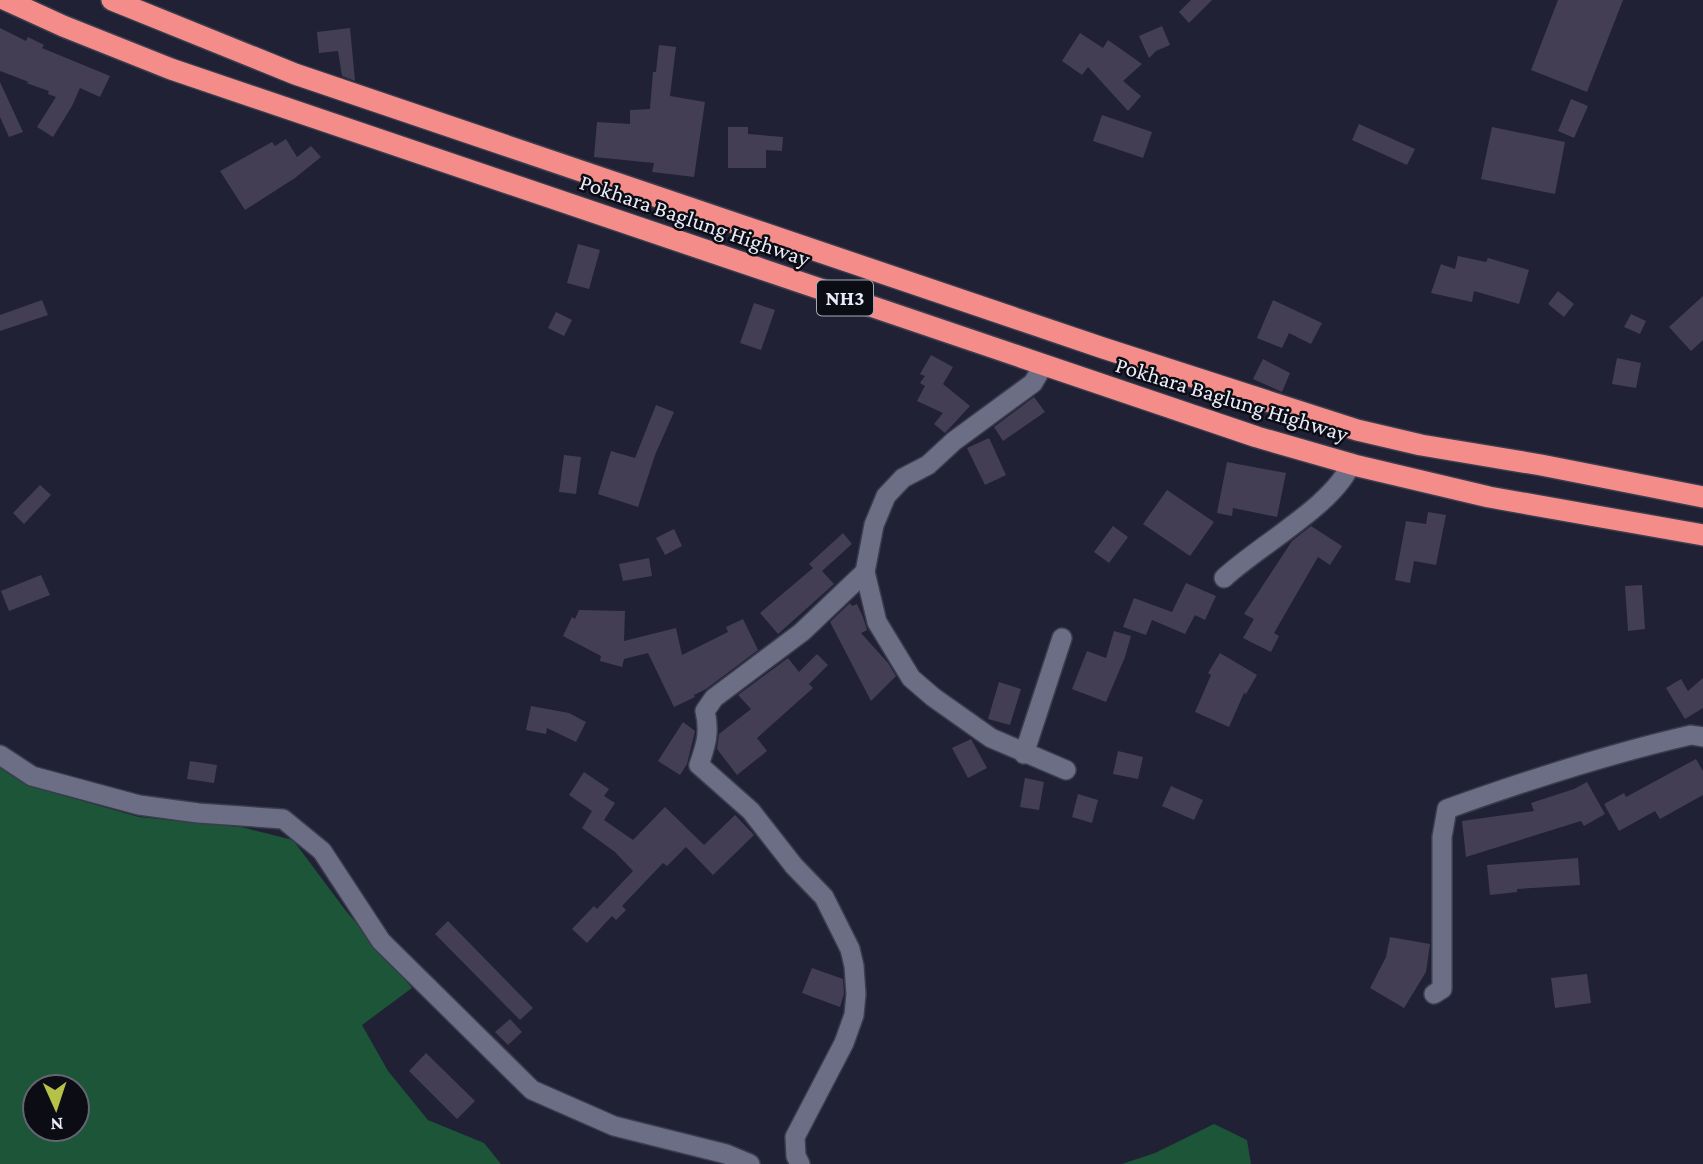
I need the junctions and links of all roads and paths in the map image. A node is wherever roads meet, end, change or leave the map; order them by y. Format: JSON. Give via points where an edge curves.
{"nodes":[{"id":1,"x":6,"y":0,"type":"edge"},
{"id":2,"x":112,"y":0,"type":"edge"},
{"id":3,"x":1043,"y":366,"type":"junction"},
{"id":4,"x":1352,"y":463,"type":"junction"},
{"id":5,"x":1703,"y":497,"type":"edge"},
{"id":6,"x":1703,"y":535,"type":"edge"},
{"id":7,"x":865,"y":572,"type":"junction"},
{"id":8,"x":1224,"y":578,"type":"dead end"},
{"id":9,"x":1062,"y":638,"type":"dead end"},
{"id":10,"x":1703,"y":737,"type":"edge"},
{"id":11,"x":1024,"y":754,"type":"junction"},
{"id":12,"x":0,"y":755,"type":"edge"},
{"id":13,"x":1066,"y":771,"type":"dead end"},
{"id":14,"x":1434,"y":994,"type":"dead end"},
{"id":15,"x":750,"y":1164,"type":"edge"},
{"id":16,"x":800,"y":1164,"type":"edge"}],
"edges":[{"from":1,"to":3,"type":"highway","name":"Pokhara Baglung Highway","number":"NH3","via":[[171,69]]},
{"from":2,"to":5,"type":"highway","name":"Pokhara Baglung Highway","via":[[295,74],[1357,430]]},
{"from":3,"to":4,"type":"highway","name":"Pokhara Baglung Highway","number":"NH3","via":[[1257,437]]},
{"from":3,"to":7,"type":"street","via":[[1032,383],[929,465],[903,478],[886,496],[874,525]]},
{"from":4,"to":6,"type":"highway","name":"Pokhara Baglung Highway","number":"NH3","via":[[1489,497]]},
{"from":4,"to":8,"type":"street","via":[[1333,492]]},
{"from":7,"to":11,"type":"street","via":[[877,622],[911,678],[991,738]]},
{"from":7,"to":16,"type":"street","via":[[802,632],[715,698],[705,711],[709,727],[699,765],[751,811],[824,897],[850,949],[856,994],[853,1015],[844,1043],[795,1136]]},
{"from":9,"to":11,"type":"street"},
{"from":10,"to":14,"type":"street","via":[[1691,735],[1606,756],[1447,809],[1442,837],[1442,989]]},
{"from":11,"to":13,"type":"street"},
{"from":12,"to":15,"type":"street","via":[[32,776],[139,805],[282,819],[323,850],[381,941],[532,1090],[614,1126]]}]}
